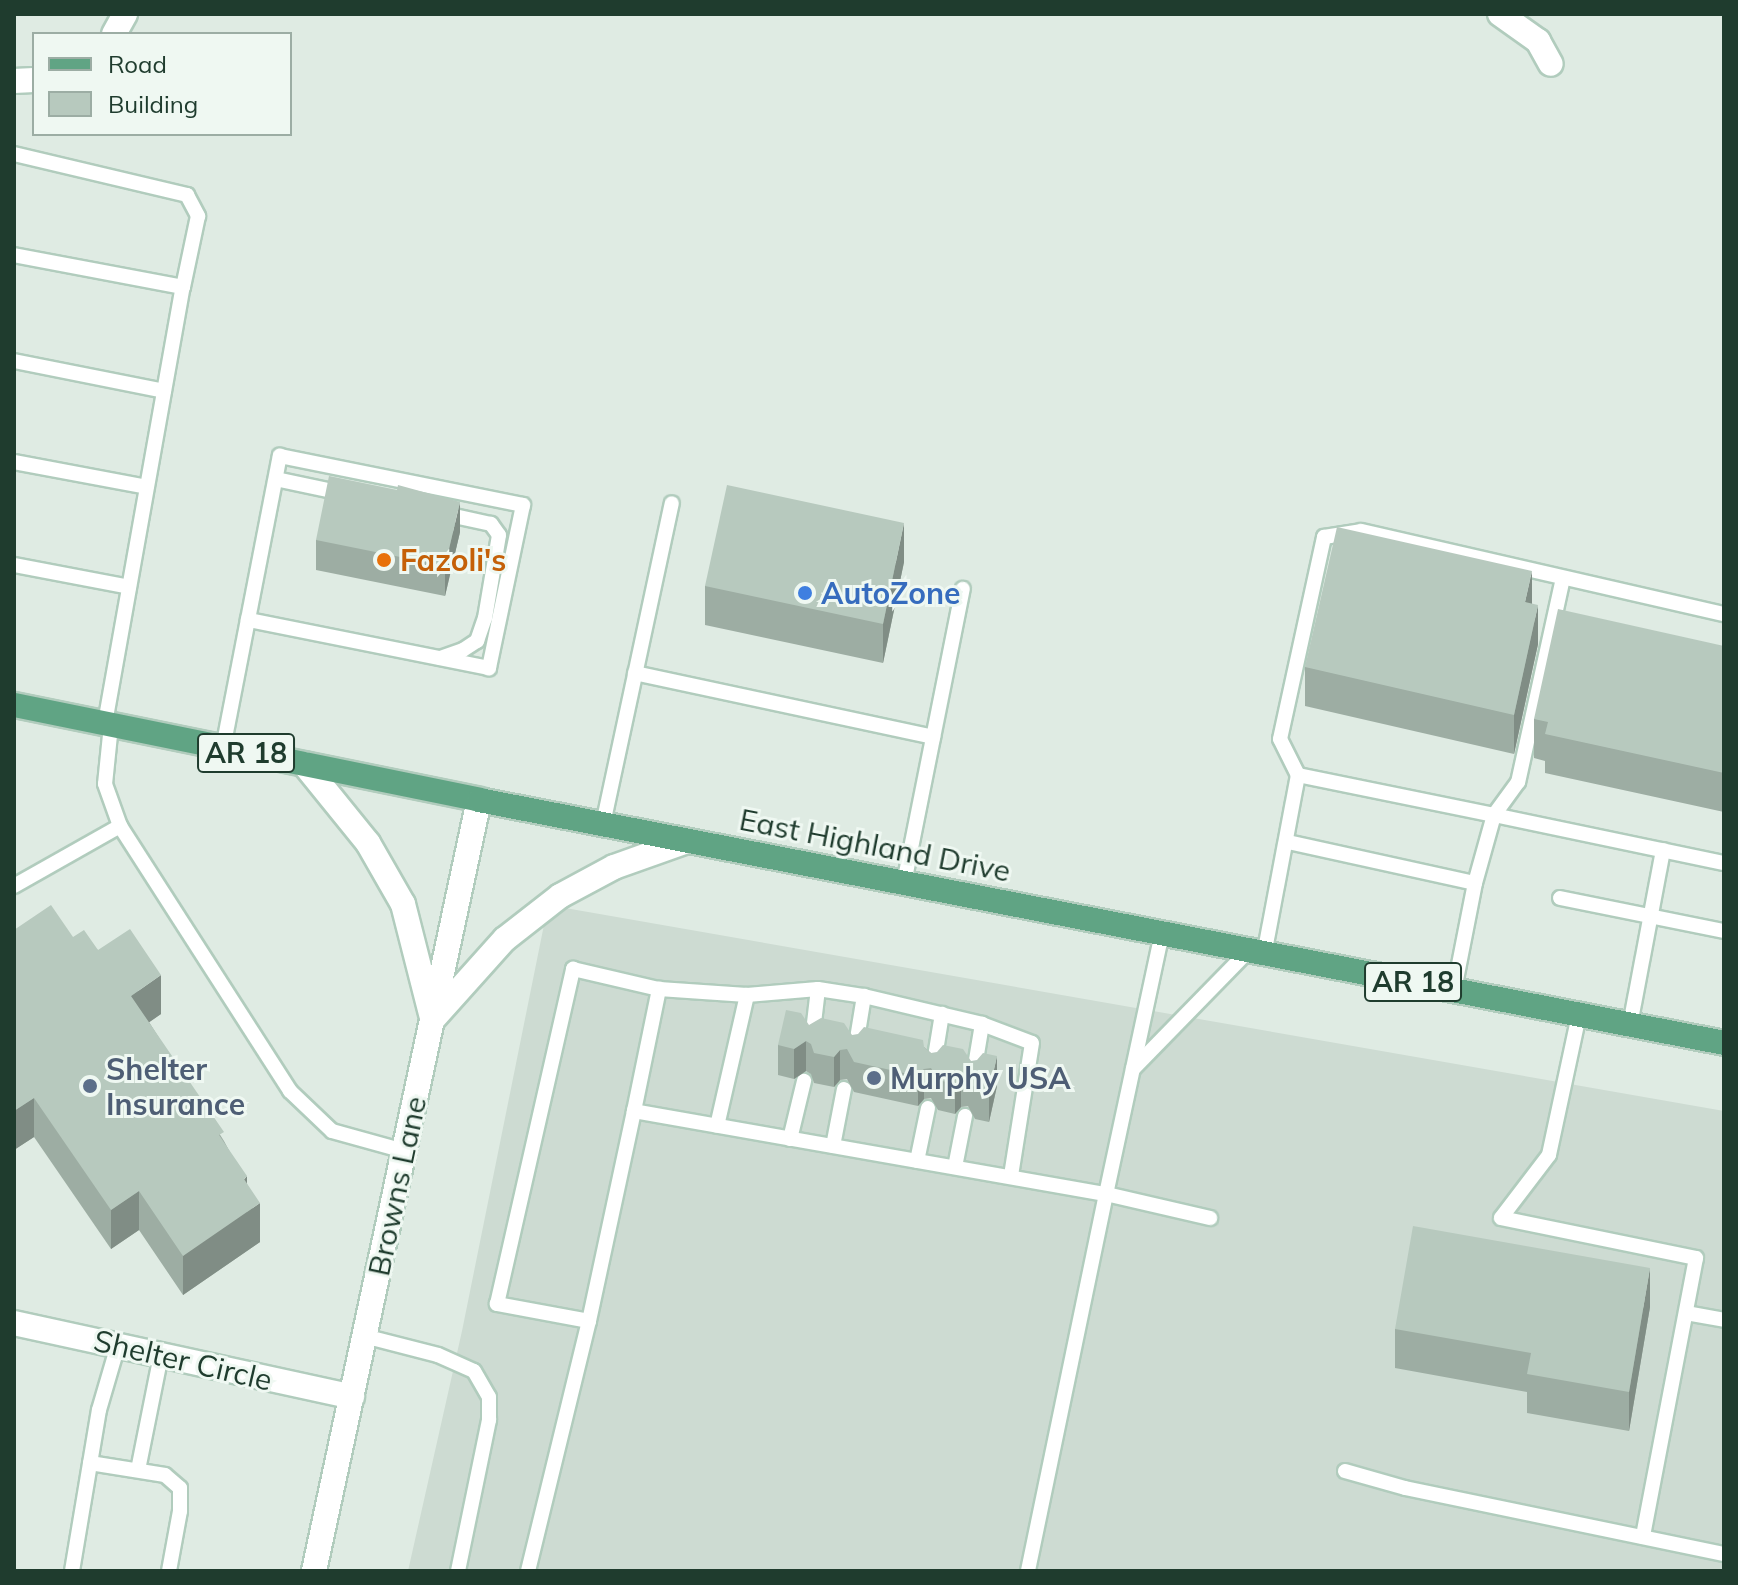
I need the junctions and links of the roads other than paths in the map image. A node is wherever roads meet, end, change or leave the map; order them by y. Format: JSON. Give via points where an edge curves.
{"nodes":[{"id":1,"x":125,"y":14,"type":"edge"},
{"id":2,"x":1500,"y":14,"type":"edge"},
{"id":3,"x":115,"y":32,"type":"edge"},
{"id":4,"x":1551,"y":64,"type":"dead end"},
{"id":5,"x":14,"y":154,"type":"edge"},
{"id":6,"x":14,"y":255,"type":"edge"},
{"id":7,"x":183,"y":287,"type":"junction"},
{"id":8,"x":14,"y":361,"type":"edge"},
{"id":9,"x":164,"y":391,"type":"junction"},
{"id":10,"x":14,"y":462,"type":"edge"},
{"id":11,"x":276,"y":479,"type":"junction"},
{"id":12,"x":147,"y":487,"type":"junction"},
{"id":13,"x":353,"y":495,"type":"edge"},
{"id":14,"x":672,"y":503,"type":"dead end"},
{"id":15,"x":430,"y":511,"type":"edge"},
{"id":16,"x":14,"y":565,"type":"edge"},
{"id":17,"x":1563,"y":578,"type":"junction"},
{"id":18,"x":129,"y":587,"type":"junction"},
{"id":19,"x":963,"y":589,"type":"dead end"},
{"id":20,"x":1724,"y":614,"type":"edge"},
{"id":21,"x":248,"y":620,"type":"junction"},
{"id":22,"x":439,"y":659,"type":"junction"},
{"id":23,"x":635,"y":673,"type":"junction"},
{"id":24,"x":14,"y":705,"type":"edge"},
{"id":25,"x":108,"y":724,"type":"junction"},
{"id":26,"x":933,"y":737,"type":"junction"},
{"id":27,"x":223,"y":748,"type":"junction"},
{"id":28,"x":304,"y":764,"type":"junction"},
{"id":29,"x":1298,"y":775,"type":"junction"},
{"id":30,"x":479,"y":800,"type":"junction"},
{"id":31,"x":1494,"y":815,"type":"junction"},
{"id":32,"x":603,"y":824,"type":"junction"},
{"id":33,"x":120,"y":826,"type":"junction"},
{"id":34,"x":687,"y":841,"type":"junction"},
{"id":35,"x":1288,"y":842,"type":"junction"},
{"id":36,"x":1663,"y":850,"type":"junction"},
{"id":37,"x":1724,"y":863,"type":"edge"},
{"id":38,"x":904,"y":883,"type":"junction"},
{"id":39,"x":1475,"y":883,"type":"junction"},
{"id":40,"x":14,"y":886,"type":"edge"},
{"id":41,"x":1560,"y":898,"type":"dead end"},
{"id":42,"x":1651,"y":916,"type":"junction"},
{"id":43,"x":1724,"y":931,"type":"edge"},
{"id":44,"x":1162,"y":933,"type":"junction"},
{"id":45,"x":1256,"y":953,"type":"junction"},
{"id":46,"x":659,"y":989,"type":"junction"},
{"id":47,"x":818,"y":989,"type":"junction"},
{"id":48,"x":1454,"y":990,"type":"junction"},
{"id":49,"x":747,"y":995,"type":"junction"},
{"id":50,"x":864,"y":996,"type":"junction"},
{"id":51,"x":942,"y":1014,"type":"junction"},
{"id":52,"x":1579,"y":1015,"type":"junction"},
{"id":53,"x":432,"y":1019,"type":"junction"},
{"id":54,"x":982,"y":1024,"type":"junction"},
{"id":55,"x":1630,"y":1025,"type":"junction"},
{"id":56,"x":1724,"y":1043,"type":"edge"},
{"id":57,"x":811,"y":1045,"type":"edge"},
{"id":58,"x":854,"y":1055,"type":"edge"},
{"id":59,"x":1133,"y":1069,"type":"junction"},
{"id":60,"x":933,"y":1073,"type":"edge"},
{"id":61,"x":804,"y":1081,"type":"dead end"},
{"id":62,"x":973,"y":1081,"type":"edge"},
{"id":63,"x":844,"y":1089,"type":"dead end"},
{"id":64,"x":928,"y":1108,"type":"dead end"},
{"id":65,"x":634,"y":1111,"type":"junction"},
{"id":66,"x":965,"y":1116,"type":"dead end"},
{"id":67,"x":717,"y":1126,"type":"junction"},
{"id":68,"x":790,"y":1139,"type":"junction"},
{"id":69,"x":833,"y":1146,"type":"junction"},
{"id":70,"x":404,"y":1151,"type":"junction"},
{"id":71,"x":917,"y":1161,"type":"junction"},
{"id":72,"x":955,"y":1167,"type":"junction"},
{"id":73,"x":1011,"y":1176,"type":"junction"},
{"id":74,"x":1106,"y":1194,"type":"junction"},
{"id":75,"x":1210,"y":1218,"type":"dead end"},
{"id":76,"x":1686,"y":1313,"type":"junction"},
{"id":77,"x":1724,"y":1320,"type":"edge"},
{"id":78,"x":589,"y":1321,"type":"junction"},
{"id":79,"x":14,"y":1323,"type":"edge"},
{"id":80,"x":364,"y":1336,"type":"junction"},
{"id":81,"x":118,"y":1345,"type":"junction"},
{"id":82,"x":161,"y":1355,"type":"junction"},
{"id":83,"x":352,"y":1397,"type":"junction"},
{"id":84,"x":90,"y":1463,"type":"junction"},
{"id":85,"x":138,"y":1470,"type":"junction"},
{"id":86,"x":1345,"y":1471,"type":"dead end"},
{"id":87,"x":1643,"y":1537,"type":"junction"},
{"id":88,"x":1723,"y":1551,"type":"edge"},
{"id":89,"x":72,"y":1571,"type":"edge"},
{"id":90,"x":169,"y":1571,"type":"edge"},
{"id":91,"x":314,"y":1571,"type":"edge"},
{"id":92,"x":458,"y":1571,"type":"edge"},
{"id":93,"x":528,"y":1571,"type":"edge"},
{"id":94,"x":1028,"y":1571,"type":"edge"}],
"edges":[{"from":1,"to":3,"type":"street"},
{"from":2,"to":4,"type":"street","via":[[1538,41]]},
{"from":5,"to":7,"type":"lane","via":[[187,195],[198,216]]},
{"from":6,"to":7,"type":"lane"},
{"from":7,"to":9,"type":"lane"},
{"from":8,"to":9,"type":"lane"},
{"from":9,"to":12,"type":"lane"},
{"from":10,"to":12,"type":"lane"},
{"from":11,"to":13,"type":"lane"},
{"from":11,"to":21,"type":"lane"},
{"from":11,"to":22,"type":"lane","via":[[280,456],[523,505],[489,668]]},
{"from":12,"to":18,"type":"lane"},
{"from":14,"to":23,"type":"lane"},
{"from":15,"to":22,"type":"lane","via":[[491,524],[499,535],[477,641]]},
{"from":16,"to":18,"type":"lane"},
{"from":17,"to":20,"type":"lane"},
{"from":17,"to":29,"type":"lane","via":[[1361,531],[1324,537],[1280,739]]},
{"from":17,"to":31,"type":"lane","via":[[1518,782]]},
{"from":18,"to":25,"type":"lane"},
{"from":19,"to":26,"type":"lane"},
{"from":21,"to":22,"type":"lane"},
{"from":21,"to":27,"type":"lane"},
{"from":23,"to":26,"type":"lane"},
{"from":23,"to":32,"type":"lane"},
{"from":24,"to":25,"type":"main road","name":"East Highland Drive","number":"AR 18"},
{"from":25,"to":27,"type":"main road","name":"East Highland Drive","number":"AR 18"},
{"from":25,"to":33,"type":"lane","via":[[105,784]]},
{"from":26,"to":38,"type":"lane"},
{"from":27,"to":28,"type":"main road","name":"East Highland Drive","number":"AR 18"},
{"from":28,"to":30,"type":"main road","name":"East Highland Drive","number":"AR 18"},
{"from":28,"to":53,"type":"street","via":[[368,843],[403,904]]},
{"from":29,"to":31,"type":"lane"},
{"from":29,"to":35,"type":"lane"},
{"from":30,"to":32,"type":"main road","name":"East Highland Drive","number":"AR 18"},
{"from":30,"to":53,"type":"street","name":"Browns Lane"},
{"from":31,"to":36,"type":"lane"},
{"from":31,"to":39,"type":"lane"},
{"from":32,"to":34,"type":"main road","name":"East Highland Drive","number":"AR 18"},
{"from":33,"to":40,"type":"lane"},
{"from":33,"to":70,"type":"lane","via":[[290,1091],[332,1131]]},
{"from":34,"to":38,"type":"main road","name":"East Highland Drive","number":"AR 18"},
{"from":34,"to":53,"type":"street","via":[[614,867],[560,896],[505,939]]},
{"from":35,"to":39,"type":"lane"},
{"from":35,"to":45,"type":"lane"},
{"from":36,"to":37,"type":"lane"},
{"from":36,"to":42,"type":"lane"},
{"from":38,"to":44,"type":"main road","name":"East Highland Drive","number":"AR 18"},
{"from":39,"to":48,"type":"lane"},
{"from":41,"to":42,"type":"lane"},
{"from":42,"to":43,"type":"lane"},
{"from":42,"to":55,"type":"lane"},
{"from":44,"to":45,"type":"main road","name":"East Highland Drive","number":"AR 18"},
{"from":44,"to":59,"type":"lane"},
{"from":45,"to":48,"type":"main road","name":"East Highland Drive","number":"AR 18"},
{"from":45,"to":59,"type":"lane"},
{"from":46,"to":49,"type":"lane"},
{"from":46,"to":65,"type":"lane"},
{"from":46,"to":78,"type":"lane","via":[[573,969],[497,1304]]},
{"from":47,"to":49,"type":"lane"},
{"from":47,"to":50,"type":"lane"},
{"from":47,"to":57,"type":"lane"},
{"from":48,"to":52,"type":"main road","name":"East Highland Drive","number":"AR 18"},
{"from":49,"to":67,"type":"lane"},
{"from":50,"to":51,"type":"lane"},
{"from":50,"to":58,"type":"lane"},
{"from":51,"to":54,"type":"lane"},
{"from":51,"to":60,"type":"lane"},
{"from":52,"to":55,"type":"main road","name":"East Highland Drive","number":"AR 18"},
{"from":52,"to":76,"type":"lane","via":[[1549,1155],[1501,1218],[1696,1258]]},
{"from":53,"to":70,"type":"street","name":"Browns Lane"},
{"from":54,"to":62,"type":"lane"},
{"from":54,"to":73,"type":"lane","via":[[1032,1043]]},
{"from":55,"to":56,"type":"main road","name":"East Highland Drive","number":"AR 18"},
{"from":59,"to":74,"type":"lane"},
{"from":61,"to":68,"type":"lane"},
{"from":63,"to":69,"type":"lane"},
{"from":64,"to":71,"type":"lane"},
{"from":65,"to":67,"type":"lane"},
{"from":65,"to":78,"type":"lane"},
{"from":66,"to":72,"type":"lane"},
{"from":67,"to":68,"type":"lane"},
{"from":68,"to":69,"type":"lane"},
{"from":69,"to":71,"type":"lane"},
{"from":70,"to":80,"type":"street","name":"Browns Lane"},
{"from":71,"to":72,"type":"lane"},
{"from":72,"to":73,"type":"lane"},
{"from":73,"to":74,"type":"lane"},
{"from":74,"to":75,"type":"lane"},
{"from":74,"to":94,"type":"lane"},
{"from":76,"to":77,"type":"lane"},
{"from":76,"to":87,"type":"lane"},
{"from":78,"to":93,"type":"lane"},
{"from":79,"to":81,"type":"street","name":"Shelter Circle"},
{"from":80,"to":83,"type":"street","name":"Browns Lane"},
{"from":80,"to":92,"type":"lane","via":[[438,1355],[474,1371],[489,1397],[489,1420]]},
{"from":81,"to":82,"type":"street","name":"Shelter Circle"},
{"from":81,"to":84,"type":"lane"},
{"from":82,"to":83,"type":"street","name":"Shelter Circle"},
{"from":82,"to":85,"type":"lane"},
{"from":83,"to":91,"type":"street","name":"Browns Lane"},
{"from":84,"to":85,"type":"lane"},
{"from":84,"to":89,"type":"lane"},
{"from":85,"to":90,"type":"lane","via":[[165,1475],[180,1488]]},
{"from":86,"to":87,"type":"lane"},
{"from":87,"to":88,"type":"lane"}]}
